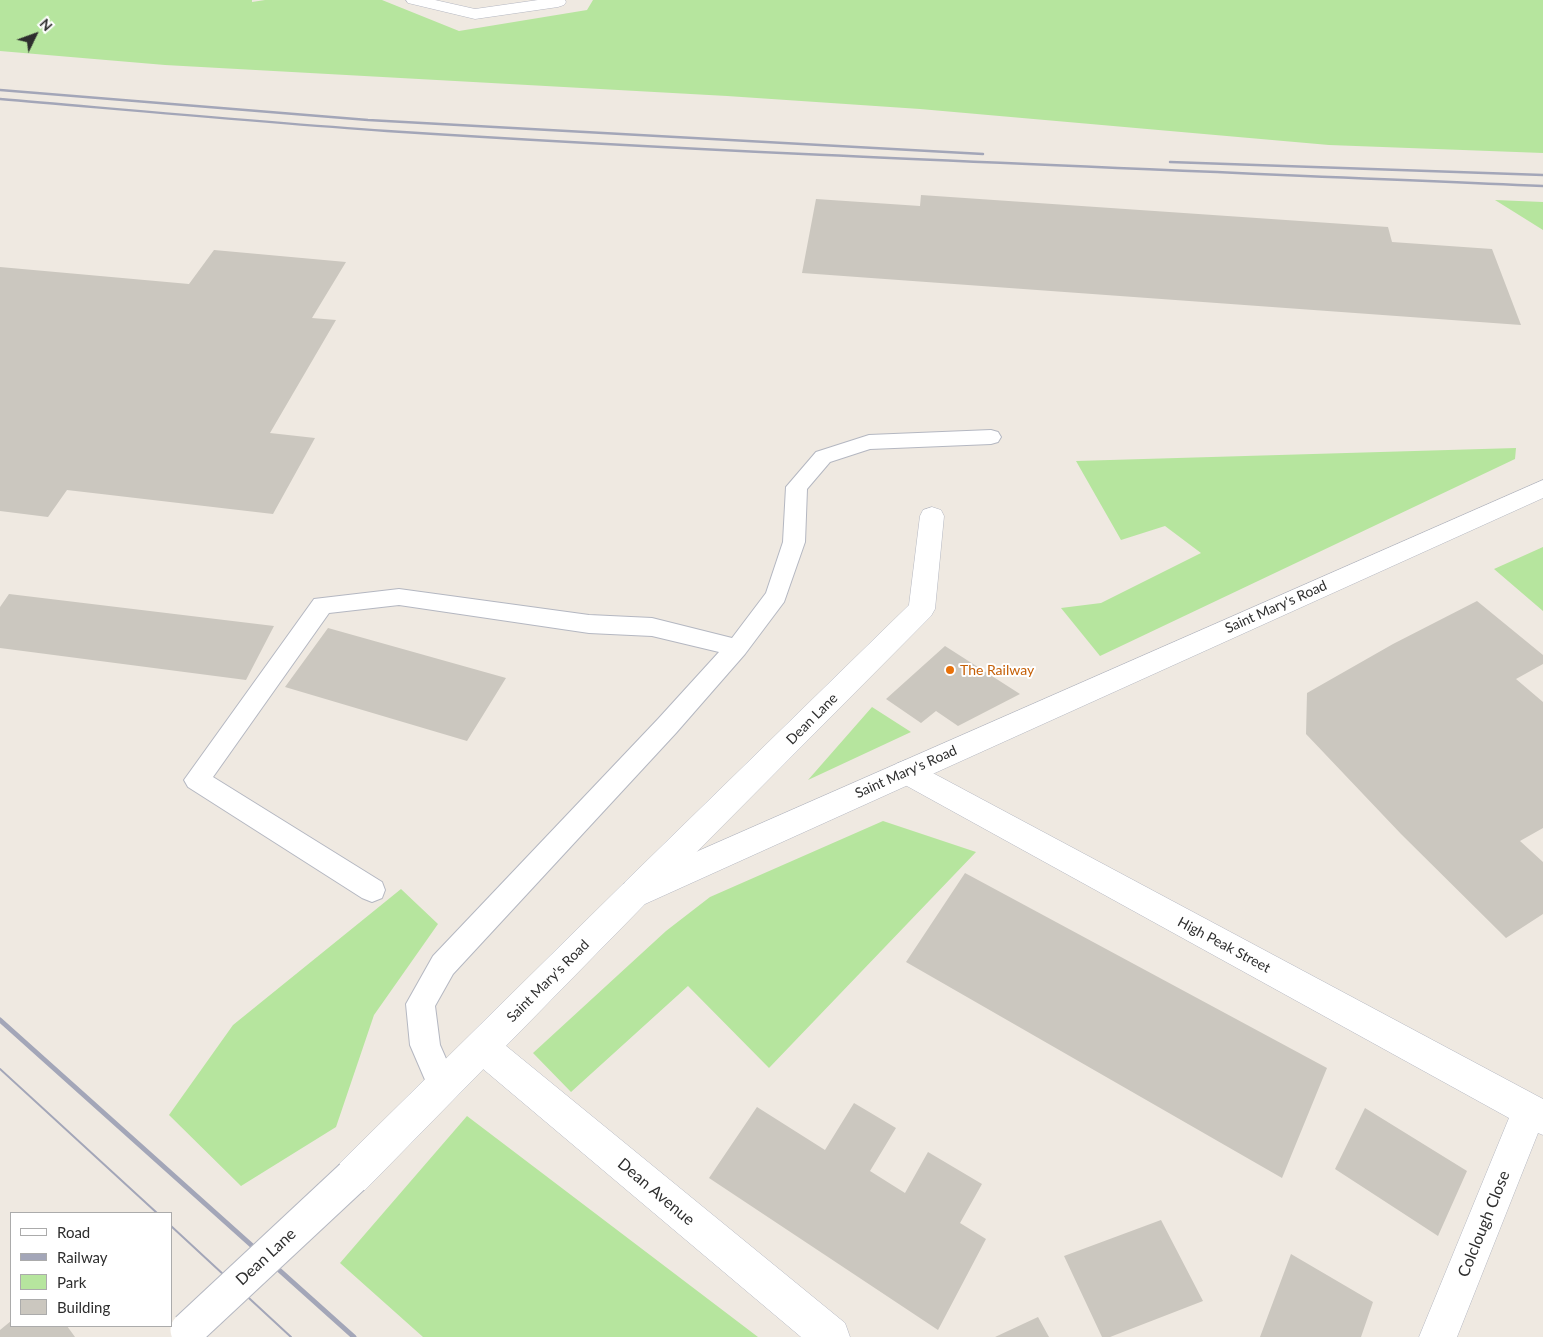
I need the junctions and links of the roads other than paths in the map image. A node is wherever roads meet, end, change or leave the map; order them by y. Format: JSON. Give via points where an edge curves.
{"nodes":[{"id":1,"x":414,"y":0,"type":"edge"},
{"id":2,"x":558,"y":2,"type":"dead end"},
{"id":3,"x":992,"y":436,"type":"dead end"},
{"id":4,"x":1543,"y":488,"type":"edge"},
{"id":5,"x":932,"y":516,"type":"dead end"},
{"id":6,"x":737,"y":648,"type":"junction"},
{"id":7,"x":906,"y":772,"type":"junction"},
{"id":8,"x":372,"y":890,"type":"dead end"},
{"id":9,"x":634,"y":894,"type":"junction"},
{"id":10,"x":482,"y":1047,"type":"junction"},
{"id":11,"x":443,"y":1086,"type":"junction"},
{"id":12,"x":1536,"y":1115,"type":"edge"},
{"id":13,"x":352,"y":1177,"type":"joint"},
{"id":14,"x":185,"y":1333,"type":"edge"},
{"id":15,"x":831,"y":1337,"type":"edge"},
{"id":16,"x":1438,"y":1337,"type":"edge"}],
"edges":[{"from":1,"to":2,"type":"street","via":[[475,14]]},
{"from":3,"to":6,"type":"lane","via":[[869,442],[823,458],[797,487],[794,542],[776,596]]},
{"from":4,"to":7,"type":"street","name":"Saint Mary's Road"},
{"from":5,"to":9,"type":"street","name":"Dean Lane","via":[[922,609]]},
{"from":6,"to":8,"type":"lane","via":[[652,627],[589,624],[399,597],[322,605],[197,780]]},
{"from":6,"to":11,"type":"lane","via":[[443,964],[420,1004],[425,1045]]},
{"from":7,"to":9,"type":"street","name":"Saint Mary's Road"},
{"from":7,"to":12,"type":"street","name":"High Peak Street"},
{"from":9,"to":10,"type":"street","name":"Saint Mary's Road"},
{"from":10,"to":11,"type":"street","name":"Saint Mary's Road"},
{"from":10,"to":15,"type":"street","name":"Dean Avenue"},
{"from":11,"to":13,"type":"street","name":"Saint Mary's Road"},
{"from":12,"to":16,"type":"street","name":"Colclough Close"},
{"from":13,"to":14,"type":"street","name":"Dean Lane","bridge":true}]}
